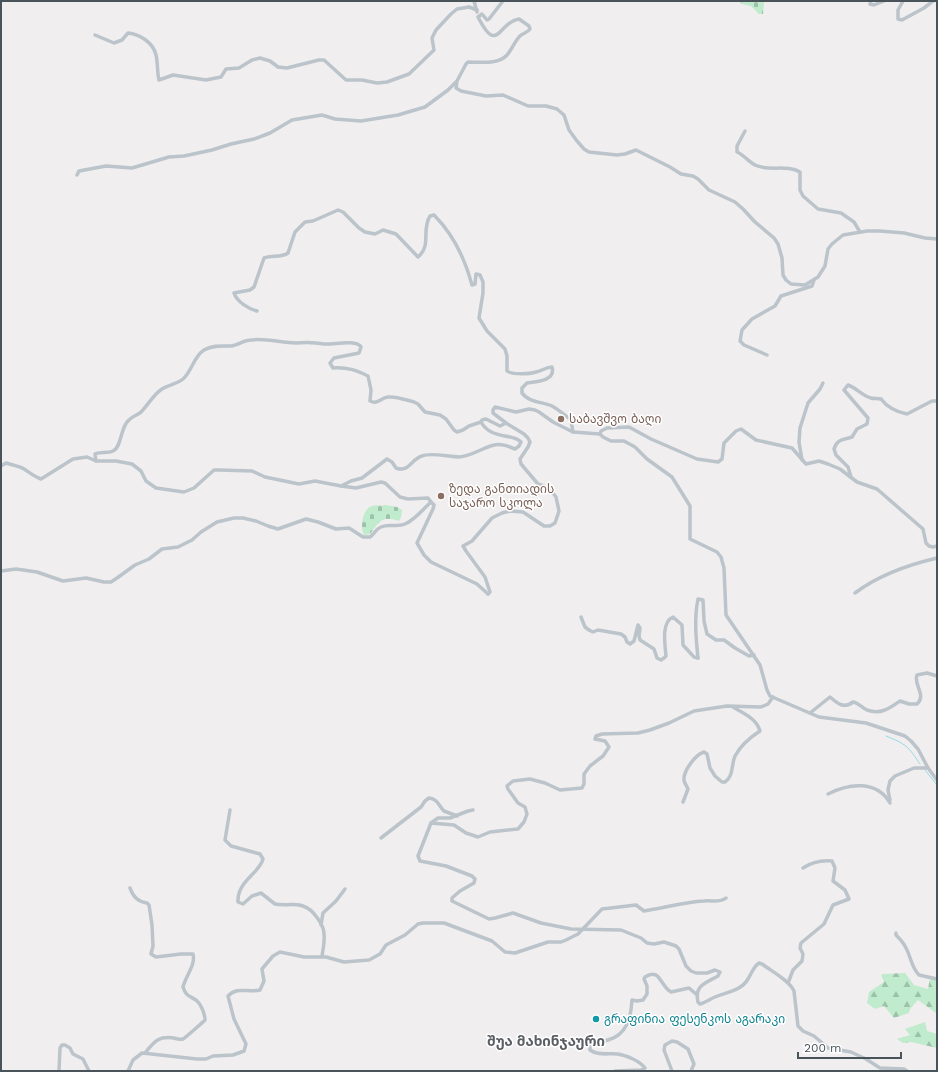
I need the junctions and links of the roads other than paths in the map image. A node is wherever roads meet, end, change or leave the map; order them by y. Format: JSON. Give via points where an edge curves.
{"nodes":[{"id":1,"x":474,"y":1,"type":"edge"},
{"id":2,"x":503,"y":1,"type":"edge"},
{"id":3,"x":871,"y":1,"type":"edge"},
{"id":4,"x":884,"y":1,"type":"edge"},
{"id":5,"x":903,"y":1,"type":"edge"},
{"id":6,"x":935,"y":1,"type":"edge"},
{"id":7,"x":477,"y":10,"type":"junction"},
{"id":8,"x":480,"y":15,"type":"junction"},
{"id":9,"x":95,"y":35,"type":"dead end"},
{"id":10,"x":457,"y":81,"type":"junction"},
{"id":11,"x":745,"y":131,"type":"dead end"},
{"id":12,"x":77,"y":175,"type":"dead end"},
{"id":13,"x":860,"y":232,"type":"junction"},
{"id":14,"x":937,"y":239,"type":"edge"},
{"id":15,"x":814,"y":280,"type":"junction"},
{"id":16,"x":257,"y":311,"type":"dead end"},
{"id":17,"x":767,"y":355,"type":"dead end"},
{"id":18,"x":823,"y":383,"type":"dead end"},
{"id":19,"x":937,"y":401,"type":"edge"},
{"id":20,"x":481,"y":422,"type":"junction"},
{"id":21,"x":506,"y":424,"type":"junction"},
{"id":22,"x":573,"y":432,"type":"junction"},
{"id":23,"x":600,"y":434,"type":"junction"},
{"id":24,"x":96,"y":461,"type":"junction"},
{"id":25,"x":803,"y":461,"type":"junction"},
{"id":26,"x":1,"y":466,"type":"edge"},
{"id":27,"x":851,"y":478,"type":"junction"},
{"id":28,"x":341,"y":486,"type":"junction"},
{"id":29,"x":432,"y":502,"type":"junction"},
{"id":30,"x":937,"y":546,"type":"edge"},
{"id":31,"x":937,"y":558,"type":"edge"},
{"id":32,"x":1,"y":571,"type":"edge"},
{"id":33,"x":855,"y":593,"type":"dead end"},
{"id":34,"x":581,"y":617,"type":"dead end"},
{"id":35,"x":754,"y":655,"type":"junction"},
{"id":36,"x":937,"y":676,"type":"edge"},
{"id":37,"x":773,"y":697,"type":"junction"},
{"id":38,"x":732,"y":706,"type":"junction"},
{"id":39,"x":810,"y":713,"type":"junction"},
{"id":40,"x":928,"y":768,"type":"junction"},
{"id":41,"x":937,"y":780,"type":"edge"},
{"id":42,"x":828,"y":794,"type":"dead end"},
{"id":43,"x":683,"y":802,"type":"dead end"},
{"id":44,"x":230,"y":810,"type":"dead end"},
{"id":45,"x":473,"y":810,"type":"dead end"},
{"id":46,"x":458,"y":816,"type":"junction"},
{"id":47,"x":431,"y":823,"type":"junction"},
{"id":48,"x":381,"y":838,"type":"dead end"},
{"id":49,"x":803,"y":868,"type":"dead end"},
{"id":50,"x":130,"y":888,"type":"dead end"},
{"id":51,"x":346,"y":889,"type":"dead end"},
{"id":52,"x":726,"y":898,"type":"dead end"},
{"id":53,"x":321,"y":925,"type":"junction"},
{"id":54,"x":582,"y":928,"type":"junction"},
{"id":55,"x":896,"y":933,"type":"dead end"},
{"id":56,"x":322,"y":956,"type":"junction"},
{"id":57,"x":937,"y":979,"type":"edge"},
{"id":58,"x":788,"y":983,"type":"junction"},
{"id":59,"x":696,"y":994,"type":"junction"},
{"id":60,"x":146,"y":1053,"type":"junction"},
{"id":61,"x":59,"y":1071,"type":"edge"},
{"id":62,"x":89,"y":1071,"type":"edge"},
{"id":63,"x":128,"y":1071,"type":"edge"},
{"id":64,"x":615,"y":1071,"type":"edge"},
{"id":65,"x":672,"y":1071,"type":"edge"},
{"id":66,"x":692,"y":1071,"type":"edge"},
{"id":67,"x":907,"y":1071,"type":"edge"}],
"edges":[{"from":1,"to":7,"type":"street"},
{"from":2,"to":8,"type":"street","via":[[489,19]]},
{"from":3,"to":4,"type":"street","via":[[870,4],[874,5]]},
{"from":5,"to":6,"type":"street","via":[[898,20]]},
{"from":7,"to":8,"type":"street"},
{"from":7,"to":9,"type":"street","via":[[469,7],[457,9],[436,30],[432,38],[434,50],[429,55],[409,74],[382,83],[346,80],[324,60],[287,68],[278,67],[260,58],[239,68],[226,70],[221,77],[215,79],[173,75],[159,80],[156,54],[144,39],[128,33],[122,40],[114,43]]},
{"from":8,"to":10,"type":"street","via":[[478,17],[485,31],[491,35],[501,32],[516,19],[523,21],[530,29],[520,36],[502,59],[494,62],[468,62]]},
{"from":10,"to":12,"type":"street","via":[[425,107],[398,115],[361,121],[335,120],[322,115],[292,120],[254,139],[184,156],[169,157],[132,168],[106,166],[79,171]]},
{"from":10,"to":15,"type":"street","via":[[455,87],[461,91],[486,96],[503,94],[528,106],[557,109],[564,115],[569,130],[577,141],[589,152],[617,155],[636,150],[681,174],[693,176],[709,190],[735,202],[774,238],[780,250],[786,280],[791,284],[802,285]]},
{"from":11,"to":13,"type":"street","via":[[737,146],[737,152],[755,165],[770,169],[794,169],[800,172],[800,190],[804,196],[818,208],[841,213],[854,222]]},
{"from":13,"to":14,"type":"street","via":[[900,232]]},
{"from":13,"to":15,"type":"street","via":[[843,235],[832,244],[828,249],[825,266]]},
{"from":15,"to":17,"type":"street","via":[[812,286],[781,296],[775,306],[752,319],[742,330],[740,341],[744,345]]},
{"from":16,"to":22,"type":"street","via":[[251,310],[234,293],[254,287],[262,260],[268,256],[280,257],[288,253],[295,232],[305,222],[338,210],[365,232],[375,234],[383,230],[396,234],[418,257],[424,252],[425,229],[430,216],[434,215],[454,240],[465,262],[472,285],[475,284],[476,274],[480,275],[483,293],[479,318],[487,331],[505,349],[507,371],[514,374],[536,373],[552,367],[551,376],[542,381],[527,383],[522,388],[522,394],[560,411],[571,420]]},
{"from":18,"to":25,"type":"street","via":[[808,403],[800,428],[799,442]]},
{"from":19,"to":27,"type":"street","via":[[907,414],[885,404],[881,399],[862,394],[848,384],[844,390],[868,418],[867,424],[857,429],[852,437],[844,438],[835,444],[836,455],[848,467]]},
{"from":20,"to":21,"type":"street","via":[[486,419],[500,426]]},
{"from":20,"to":24,"type":"street","via":[[457,432],[446,418],[425,412],[414,402],[389,397],[374,403],[370,401],[368,376],[352,369],[333,368],[330,363],[334,358],[359,353],[361,347],[356,342],[297,343],[253,339],[233,346],[205,349],[184,378],[156,393],[140,413],[124,424],[118,446],[114,451],[98,452],[95,454]]},
{"from":20,"to":28,"type":"street","via":[[492,433],[518,439],[521,442],[519,446],[515,449],[496,444],[472,455],[460,457],[424,455],[404,469],[396,468],[387,459],[362,478]]},
{"from":21,"to":22,"type":"street","via":[[493,413],[494,407],[516,412],[535,410]]},
{"from":21,"to":29,"type":"street","via":[[528,438],[530,442],[520,459],[521,464],[538,484],[549,488],[556,497],[559,511],[555,523],[550,526],[544,526],[523,512],[502,513],[492,518],[472,541],[463,546],[485,577],[490,592],[488,594],[477,584],[441,568],[424,555],[417,542],[433,509]]},
{"from":22,"to":23,"type":"street"},
{"from":23,"to":25,"type":"street","via":[[607,428],[629,427],[697,459],[718,462],[722,459],[726,440],[741,429],[756,440],[792,448]]},
{"from":23,"to":35,"type":"street","via":[[611,441],[624,441],[635,447],[647,459],[669,473],[675,481],[690,506],[690,539],[717,552],[721,557],[724,568],[726,615]]},
{"from":24,"to":26,"type":"street","via":[[87,457],[73,459],[42,479],[23,468],[6,463]]},
{"from":24,"to":28,"type":"street","via":[[132,464],[141,471],[146,481],[156,488],[184,492],[194,488],[214,470],[252,471],[265,477],[299,484],[315,481]]},
{"from":25,"to":27,"type":"street","via":[[808,464],[819,461],[828,464]]},
{"from":27,"to":30,"type":"street","via":[[882,493],[923,529],[929,546]]},
{"from":28,"to":29,"type":"street","via":[[356,488],[380,482],[385,483],[400,497],[428,498]]},
{"from":29,"to":32,"type":"street","via":[[405,525],[380,527],[368,538],[349,528],[336,529],[306,519],[278,530],[256,520],[224,519],[178,547],[162,549],[111,582],[86,578],[63,581],[37,572]]},
{"from":31,"to":33,"type":"street","via":[[890,572]]},
{"from":34,"to":35,"type":"street","via":[[589,630],[621,634],[630,644],[634,641],[638,625],[640,640],[654,649],[657,658],[661,660],[666,656],[666,624],[673,617],[682,625],[683,645],[698,658],[696,607],[698,599],[703,600],[707,634],[716,640],[724,640],[749,656]]},
{"from":35,"to":37,"type":"street","via":[[762,670],[769,695]]},
{"from":36,"to":39,"type":"street","via":[[927,673],[918,675],[916,678],[921,697],[917,704],[900,701],[887,710],[875,711],[866,710],[857,702],[844,706],[830,697]]},
{"from":37,"to":38,"type":"street","via":[[768,704],[761,707]]},
{"from":37,"to":39,"type":"street"},
{"from":38,"to":43,"type":"street","via":[[753,719],[760,731],[745,741],[735,756],[730,778],[725,782],[715,776],[707,754],[700,753],[685,774],[684,781],[688,789]]},
{"from":38,"to":47,"type":"street","via":[[694,711],[669,723],[638,733],[596,736],[595,739],[605,741],[609,747],[584,774],[582,788],[560,790],[530,779],[513,781],[507,786],[508,789],[525,808],[527,814],[518,829],[490,832],[478,837],[454,825]]},
{"from":39,"to":40,"type":"street","via":[[823,718],[866,723],[904,736],[918,749]]},
{"from":40,"to":41,"type":"street"},
{"from":40,"to":42,"type":"street","via":[[914,768],[895,776],[890,781],[888,790],[890,803],[881,792],[864,785],[838,789]]},
{"from":44,"to":53,"type":"street","via":[[225,840],[231,846],[260,854],[263,859],[260,866],[246,880],[238,902],[243,904],[252,896],[261,893],[275,904],[304,906]]},
{"from":45,"to":46,"type":"street"},
{"from":46,"to":47,"type":"street","via":[[438,818]]},
{"from":46,"to":48,"type":"street","via":[[444,811],[438,802],[429,798]]},
{"from":47,"to":54,"type":"street","via":[[418,856],[420,861],[446,866],[475,879],[474,883],[460,891],[452,901],[489,919],[513,914],[541,923],[571,929]]},
{"from":49,"to":58,"type":"street","via":[[811,862],[832,861],[835,868],[833,882],[845,890],[849,899],[833,905],[824,924],[801,944],[802,961],[793,970]]},
{"from":50,"to":60,"type":"street","via":[[132,896],[147,903],[150,908],[153,946],[151,954],[156,958],[193,954],[193,963],[183,987],[188,997],[197,1000],[205,1015],[205,1020],[186,1038],[164,1037],[155,1040]]},
{"from":51,"to":53,"type":"street","via":[[323,913]]},
{"from":52,"to":54,"type":"street","via":[[723,901],[702,901],[644,911],[636,906],[602,909]]},
{"from":53,"to":56,"type":"street","via":[[324,934]]},
{"from":54,"to":56,"type":"street","via":[[578,934],[561,942],[548,942],[509,953],[474,933],[444,923],[424,922],[386,944],[380,954],[369,960],[349,963]]},
{"from":54,"to":59,"type":"street","via":[[621,930],[647,943],[664,942],[679,949],[691,971],[702,974],[715,970],[720,972],[700,987]]},
{"from":55,"to":57,"type":"street","via":[[906,947],[917,973]]},
{"from":56,"to":60,"type":"street","via":[[304,957],[280,952],[262,969],[264,981],[260,990],[236,990],[229,994],[234,1020],[246,1044],[241,1053],[197,1059]]},
{"from":58,"to":59,"type":"street","via":[[758,962],[748,980],[736,990],[702,1004],[698,1002]]},
{"from":58,"to":67,"type":"street","via":[[794,991],[798,1026],[803,1031],[814,1036],[828,1048],[851,1052],[880,1068]]},
{"from":59,"to":64,"type":"street","via":[[689,988],[671,992],[659,977],[651,974],[644,977],[647,994],[643,1000],[632,1000],[631,1016],[620,1034],[613,1039],[590,1044],[590,1050],[594,1053],[620,1054],[642,1064],[645,1068]]},
{"from":60,"to":63,"type":"street","via":[[133,1060]]},
{"from":61,"to":62,"type":"street","via":[[60,1048],[65,1045],[73,1054],[83,1059]]},
{"from":65,"to":66,"type":"street","via":[[664,1050],[665,1045],[672,1041],[688,1049],[694,1064]]}]}
